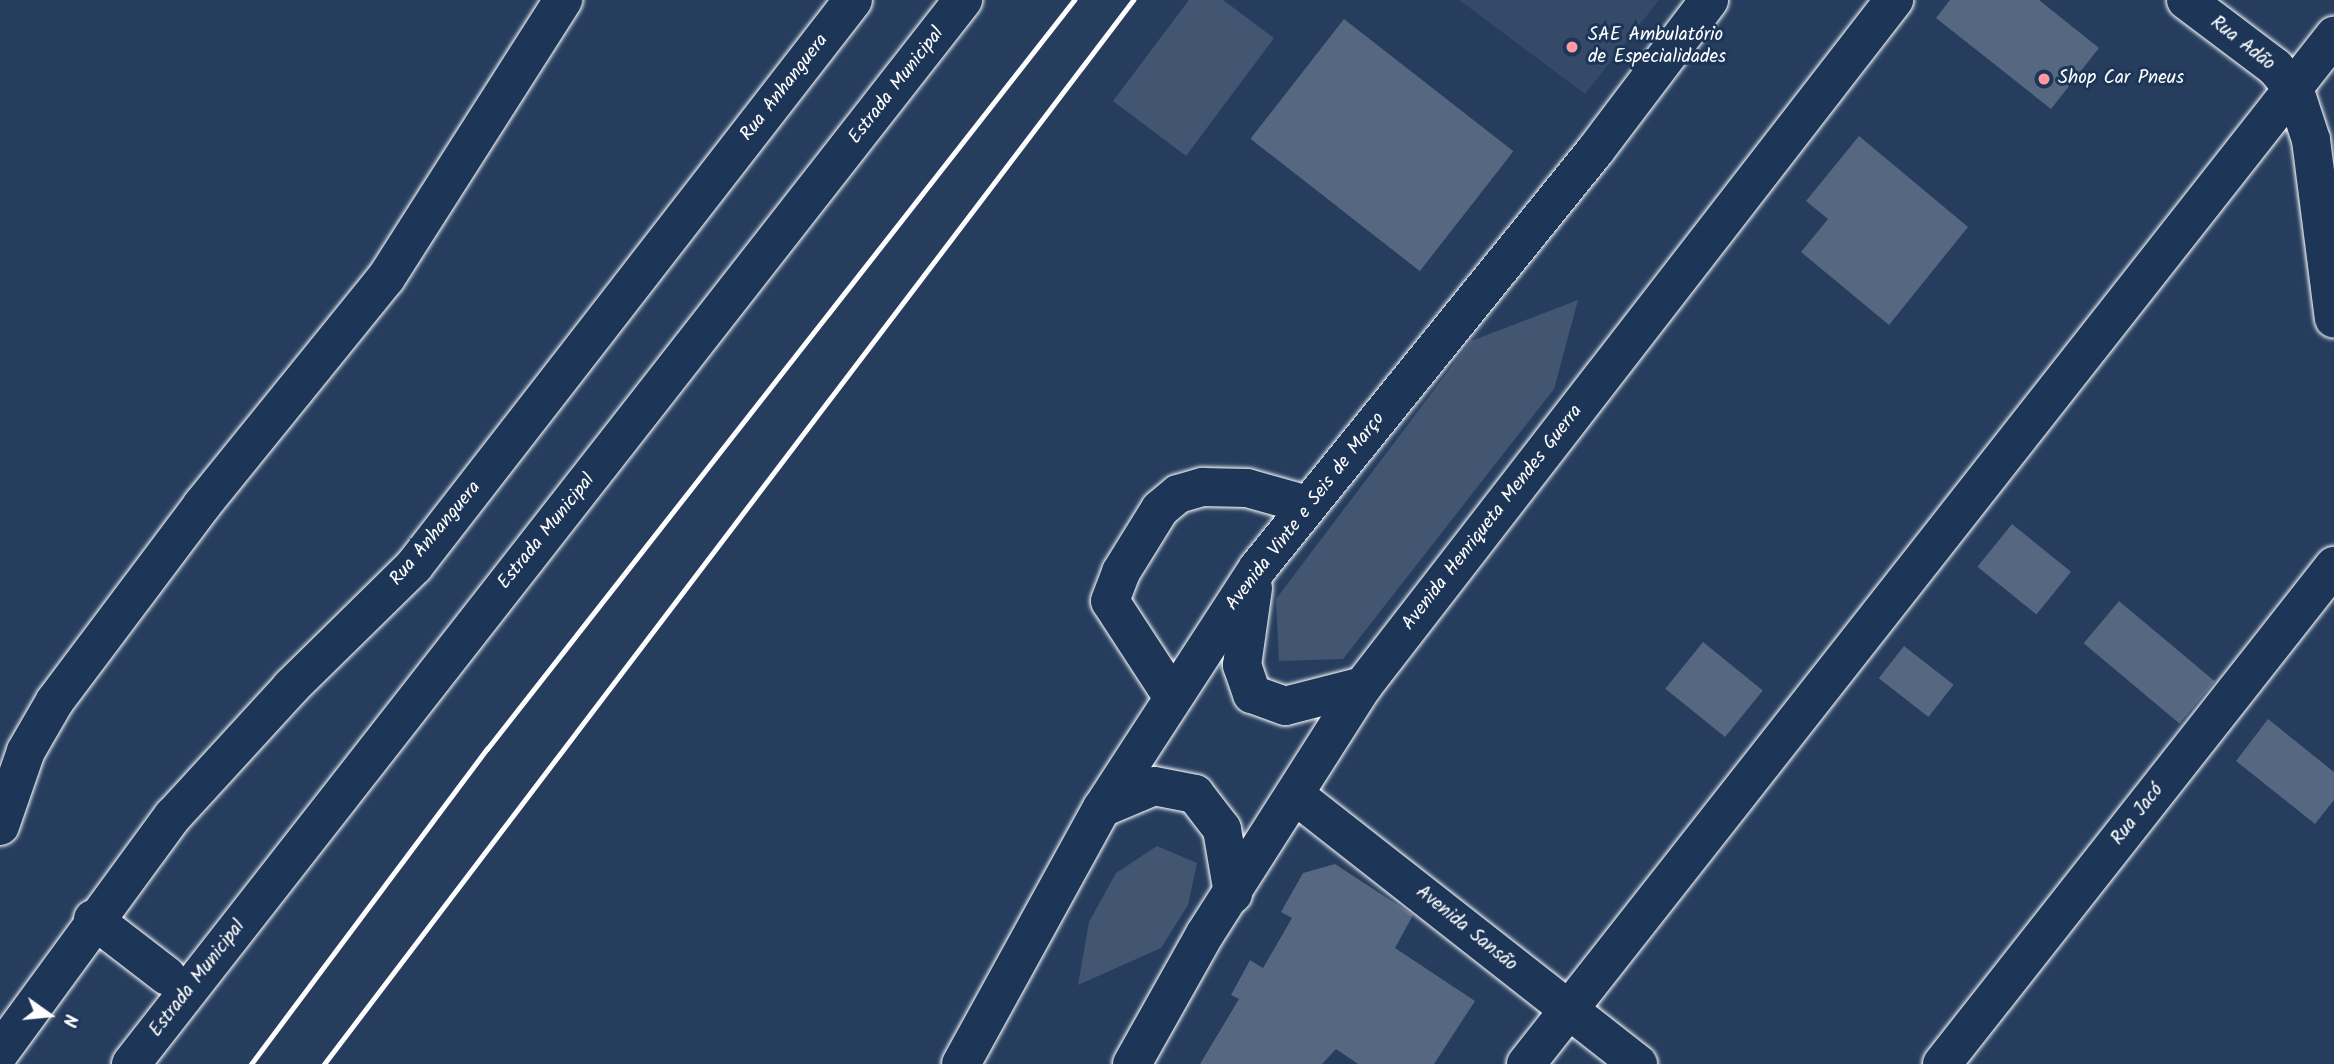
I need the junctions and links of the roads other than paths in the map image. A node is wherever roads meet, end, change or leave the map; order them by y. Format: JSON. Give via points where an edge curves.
{"nodes":[{"id":1,"x":564,"y":0,"type":"edge"},
{"id":2,"x":853,"y":0,"type":"edge"},
{"id":3,"x":962,"y":0,"type":"edge"},
{"id":4,"x":1710,"y":0,"type":"edge"},
{"id":5,"x":1894,"y":0,"type":"edge"},
{"id":6,"x":2186,"y":0,"type":"edge"},
{"id":7,"x":2334,"y":36,"type":"edge"},
{"id":8,"x":2295,"y":91,"type":"junction"},
{"id":9,"x":2334,"y":319,"type":"edge"},
{"id":10,"x":1308,"y":505,"type":"junction"},
{"id":11,"x":2334,"y":566,"type":"edge"},
{"id":12,"x":1258,"y":568,"type":"junction"},
{"id":13,"x":491,"y":602,"type":"junction"},
{"id":14,"x":1363,"y":686,"type":"junction"},
{"id":15,"x":1172,"y":696,"type":"junction"},
{"id":16,"x":1295,"y":795,"type":"junction"},
{"id":17,"x":1102,"y":808,"type":"junction"},
{"id":18,"x":0,"y":826,"type":"edge"},
{"id":19,"x":1233,"y":894,"type":"junction"},
{"id":20,"x":93,"y":919,"type":"junction"},
{"id":21,"x":167,"y":976,"type":"junction"},
{"id":22,"x":1567,"y":1010,"type":"junction"},
{"id":23,"x":0,"y":1052,"type":"edge"},
{"id":24,"x":107,"y":1064,"type":"edge"},
{"id":25,"x":131,"y":1064,"type":"edge"},
{"id":26,"x":961,"y":1064,"type":"edge"},
{"id":27,"x":1132,"y":1064,"type":"edge"},
{"id":28,"x":1526,"y":1064,"type":"edge"},
{"id":29,"x":1638,"y":1064,"type":"edge"},
{"id":30,"x":1942,"y":1064,"type":"edge"}],
"edges":[{"from":1,"to":18,"type":"main road","via":[[386,278],[202,505],[55,701],[26,751]]},
{"from":2,"to":20,"type":"main road","name":"Rua Anhanguera","via":[[414,566],[291,687],[173,816]]},
{"from":3,"to":13,"type":"main road","name":"Estrada Municipal"},
{"from":4,"to":10,"type":"main road","name":"Avenida Vinte e Seis de Março"},
{"from":5,"to":14,"type":"main road","name":"Avenida Henriqueta Mendes Guerra"},
{"from":6,"to":8,"type":"main road","name":"Rua Adão","via":[[2274,67]]},
{"from":7,"to":8,"type":"main road"},
{"from":8,"to":9,"type":"main road","via":[[2311,140]]},
{"from":8,"to":22,"type":"main road"},
{"from":10,"to":12,"type":"main road","name":"Avenida Vinte e Seis de Março"},
{"from":10,"to":15,"type":"main road","via":[[1247,488],[1203,487],[1178,494],[1154,519],[1110,601]]},
{"from":11,"to":30,"type":"main road","name":"Rua Jacó"},
{"from":12,"to":14,"type":"main road","via":[[1243,634],[1242,665],[1252,694],[1285,706]]},
{"from":12,"to":15,"type":"main road","name":"Avenida Vinte e Seis de Março"},
{"from":13,"to":21,"type":"main road","via":[[419,663]]},
{"from":13,"to":25,"type":"main road","name":"Estrada Municipal"},
{"from":14,"to":16,"type":"main road","name":"Avenida Henriqueta Mendes Guerra"},
{"from":15,"to":17,"type":"main road","name":"Avenida Vinte e Seis de Março"},
{"from":16,"to":19,"type":"main road","name":"Avenida Henriqueta Mendes Guerra"},
{"from":16,"to":22,"type":"main road","name":"Avenida Sansão"},
{"from":17,"to":19,"type":"main road","via":[[1154,786],[1195,794],[1222,829]]},
{"from":17,"to":26,"type":"main road","name":"Avenida Vinte e Seis de Março"},
{"from":19,"to":27,"type":"main road","name":"Avenida Henriqueta Mendes Guerra"},
{"from":20,"to":21,"type":"main road"},
{"from":20,"to":23,"type":"main road","name":"Rua Anhanguera"},
{"from":21,"to":24,"type":"main road"},
{"from":22,"to":28,"type":"main road"},
{"from":22,"to":29,"type":"main road","name":"Avenida Sansão"}]}
